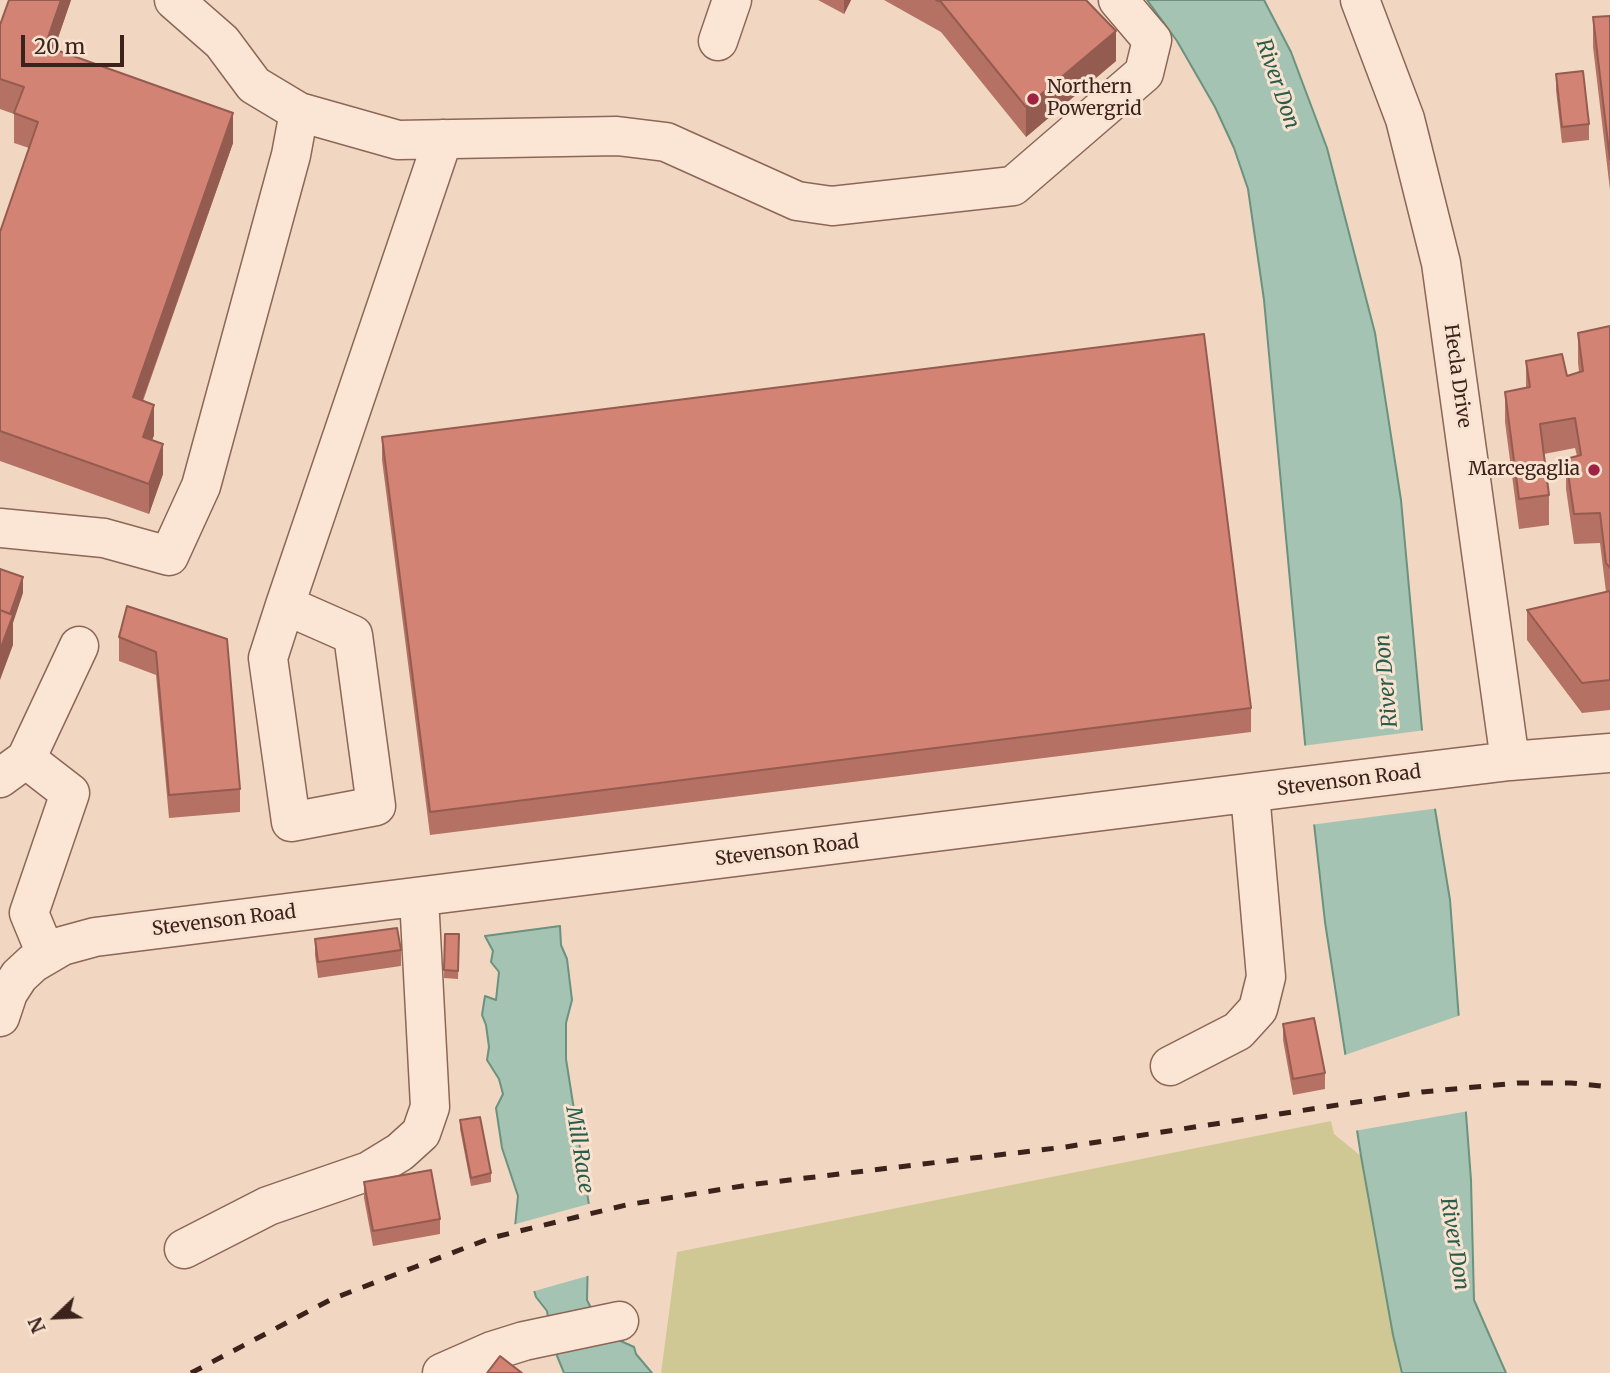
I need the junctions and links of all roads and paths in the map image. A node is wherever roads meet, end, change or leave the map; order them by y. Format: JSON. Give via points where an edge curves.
{"nodes":[{"id":1,"x":174,"y":0,"type":"edge"},
{"id":2,"x":732,"y":0,"type":"edge"},
{"id":3,"x":1118,"y":0,"type":"edge"},
{"id":4,"x":1360,"y":0,"type":"edge"},
{"id":5,"x":718,"y":41,"type":"dead end"},
{"id":6,"x":299,"y":112,"type":"junction"},
{"id":7,"x":443,"y":139,"type":"junction"},
{"id":8,"x":0,"y":528,"type":"edge"},
{"id":9,"x":285,"y":605,"type":"junction"},
{"id":10,"x":79,"y":646,"type":"dead end"},
{"id":11,"x":1610,"y":753,"type":"edge"},
{"id":12,"x":1510,"y":761,"type":"junction"},
{"id":13,"x":13,"y":769,"type":"edge"},
{"id":14,"x":1250,"y":793,"type":"junction"},
{"id":15,"x":419,"y":897,"type":"junction"},
{"id":16,"x":46,"y":954,"type":"junction"},
{"id":17,"x":0,"y":1017,"type":"edge"},
{"id":18,"x":1170,"y":1066,"type":"dead end"},
{"id":19,"x":184,"y":1249,"type":"dead end"},
{"id":20,"x":619,"y":1321,"type":"dead end"},
{"id":21,"x":442,"y":1373,"type":"edge"}],
"edges":[{"from":1,"to":6,"type":"street","via":[[222,41],[254,85]]},
{"from":2,"to":5,"type":"street"},
{"from":3,"to":7,"type":"street","via":[[1152,40],[1144,73],[1013,186],[832,205],[797,201],[666,142],[617,136]]},
{"from":4,"to":12,"type":"street","name":"Hecla Drive","via":[[1405,119],[1441,263]]},
{"from":6,"to":7,"type":"street","via":[[398,140]]},
{"from":6,"to":8,"type":"street","via":[[201,486],[169,556],[104,538]]},
{"from":7,"to":9,"type":"street"},
{"from":9,"to":9,"type":"street","via":[[268,658],[291,822],[376,806],[353,635]]},
{"from":10,"to":13,"type":"street"},
{"from":11,"to":12,"type":"street","name":"Stevenson Road"},
{"from":12,"to":14,"type":"street","name":"Stevenson Road"},
{"from":13,"to":16,"type":"street","via":[[70,793],[29,914]]},
{"from":14,"to":15,"type":"street","name":"Stevenson Road"},
{"from":14,"to":18,"type":"street","via":[[1266,976],[1258,1009],[1238,1031]]},
{"from":15,"to":16,"type":"street","name":"Stevenson Road","via":[[95,937]]},
{"from":15,"to":19,"type":"street","via":[[430,1107],[421,1133],[369,1171],[268,1206]]},
{"from":16,"to":17,"type":"street","name":"Stevenson Road","via":[[19,975]]},
{"from":20,"to":21,"type":"street","via":[[524,1341]]}]}
